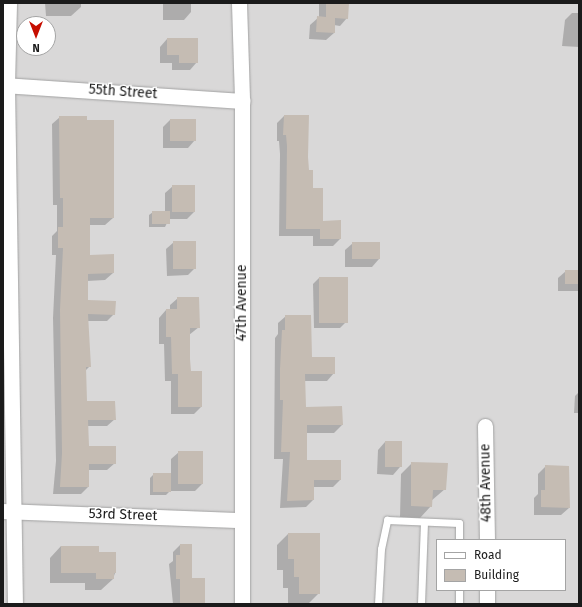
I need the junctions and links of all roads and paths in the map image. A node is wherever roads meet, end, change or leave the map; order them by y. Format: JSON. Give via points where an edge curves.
{"nodes":[{"id":1,"x":9,"y":3,"type":"edge"},
{"id":2,"x":239,"y":3,"type":"edge"},
{"id":3,"x":5,"y":85,"type":"edge"},
{"id":4,"x":242,"y":101,"type":"junction"},
{"id":5,"x":485,"y":426,"type":"dead end"},
{"id":6,"x":9,"y":511,"type":"edge"},
{"id":7,"x":242,"y":520,"type":"junction"},
{"id":8,"x":424,"y":522,"type":"junction"},
{"id":9,"x":459,"y":539,"type":"edge"},
{"id":10,"x":486,"y":539,"type":"edge"},
{"id":11,"x":459,"y":591,"type":"edge"},
{"id":12,"x":487,"y":591,"type":"edge"},
{"id":13,"x":15,"y":604,"type":"edge"},
{"id":14,"x":242,"y":604,"type":"edge"},
{"id":15,"x":378,"y":604,"type":"edge"},
{"id":16,"x":421,"y":604,"type":"edge"},
{"id":17,"x":459,"y":604,"type":"edge"},
{"id":18,"x":488,"y":604,"type":"edge"}],
"edges":[{"from":1,"to":3,"type":"street"},
{"from":2,"to":4,"type":"street","name":"47th Avenue"},
{"from":3,"to":4,"type":"street","name":"55th Street"},
{"from":3,"to":6,"type":"street"},
{"from":4,"to":7,"type":"street","name":"47th Avenue"},
{"from":5,"to":10,"type":"street","name":"48th Avenue"},
{"from":6,"to":7,"type":"street","name":"53rd Street"},
{"from":6,"to":13,"type":"street"},
{"from":7,"to":14,"type":"street","name":"47th Avenue"},
{"from":8,"to":9,"type":"lane","via":[[459,522]]},
{"from":8,"to":15,"type":"lane","via":[[387,520],[381,549]]},
{"from":8,"to":16,"type":"lane"},
{"from":11,"to":17,"type":"lane"},
{"from":12,"to":18,"type":"street"}]}
